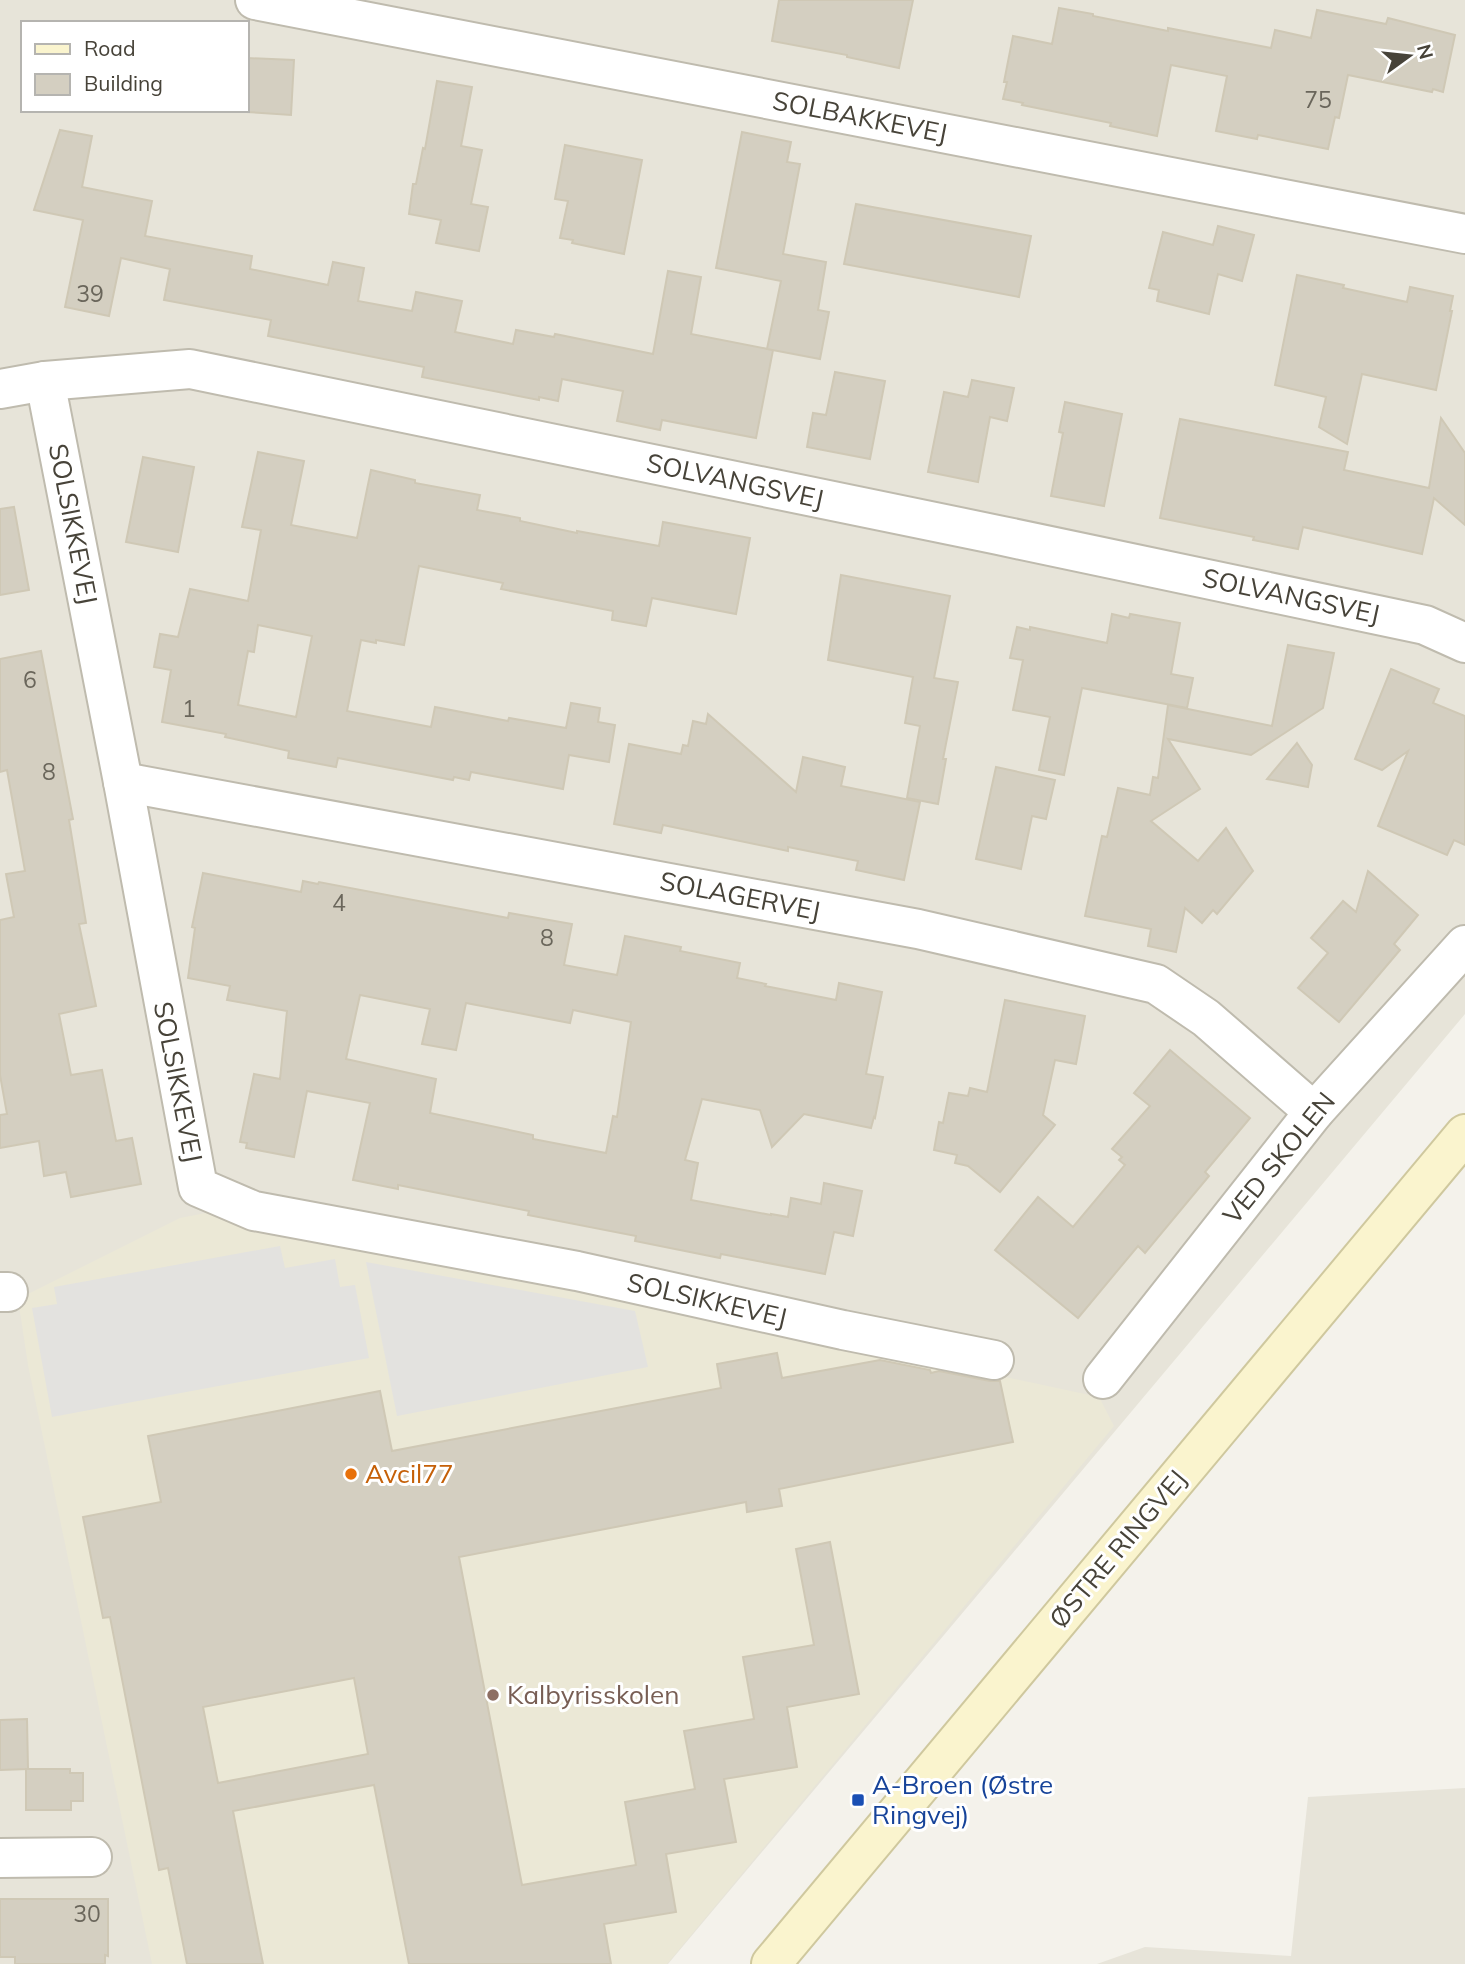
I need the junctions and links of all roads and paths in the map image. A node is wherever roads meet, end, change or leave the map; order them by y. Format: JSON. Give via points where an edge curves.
{"nodes":[{"id":1,"x":255,"y":0,"type":"edge"},
{"id":2,"x":1465,"y":234,"type":"edge"},
{"id":3,"x":45,"y":381,"type":"junction"},
{"id":4,"x":0,"y":389,"type":"edge"},
{"id":5,"x":1465,"y":643,"type":"edge"},
{"id":6,"x":123,"y":782,"type":"junction"},
{"id":7,"x":1465,"y":945,"type":"edge"},
{"id":8,"x":1314,"y":1112,"type":"junction"},
{"id":9,"x":1465,"y":1134,"type":"edge"},
{"id":10,"x":994,"y":1360,"type":"dead end"},
{"id":11,"x":1103,"y":1379,"type":"dead end"},
{"id":12,"x":92,"y":1857,"type":"dead end"},
{"id":13,"x":0,"y":1858,"type":"edge"},
{"id":14,"x":772,"y":1964,"type":"edge"}],
"edges":[{"from":1,"to":2,"type":"street","name":"SOLBAKKEVEJ"},
{"from":3,"to":4,"type":"street","name":"SOLVANGSVEJ"},
{"from":3,"to":5,"type":"street","name":"SOLVANGSVEJ","via":[[190,369],[1425,625]]},
{"from":3,"to":6,"type":"street","name":"SOLSIKKEVEJ"},
{"from":6,"to":8,"type":"street","name":"SOLAGERVEJ","via":[[918,929],[1156,984],[1206,1018]]},
{"from":6,"to":10,"type":"street","name":"SOLSIKKEVEJ","via":[[198,1187],[254,1211],[577,1271]]},
{"from":7,"to":8,"type":"street","name":"VED SKOLEN"},
{"from":8,"to":11,"type":"street","name":"VED SKOLEN"},
{"from":9,"to":14,"type":"street","name":"ØSTRE RINGVEJ"},
{"from":12,"to":13,"type":"street"}]}
